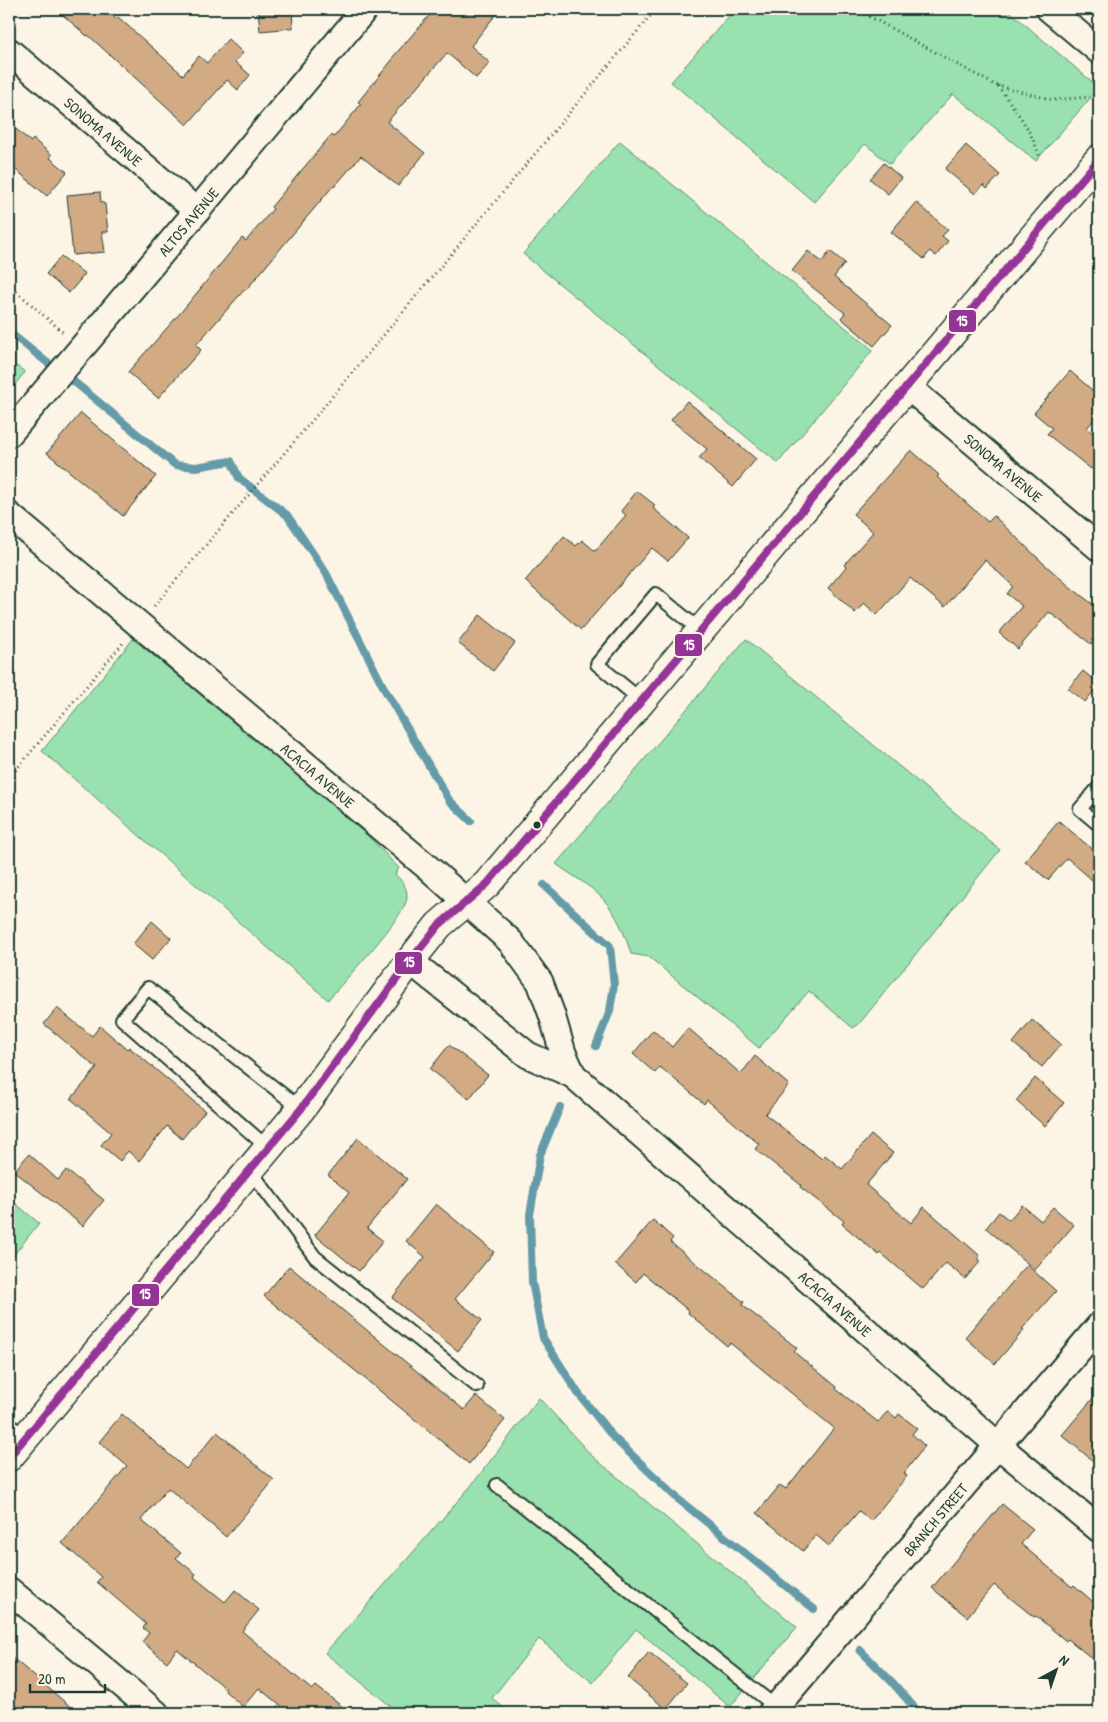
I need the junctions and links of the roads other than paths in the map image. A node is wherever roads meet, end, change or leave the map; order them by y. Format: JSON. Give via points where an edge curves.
{"nodes":[{"id":1,"x":365,"y":9,"type":"edge"},
{"id":2,"x":1049,"y":9,"type":"edge"},
{"id":3,"x":9,"y":51,"type":"edge"},
{"id":4,"x":1099,"y":51,"type":"edge"},
{"id":5,"x":1099,"y":159,"type":"edge"},
{"id":6,"x":198,"y":211,"type":"junction"},
{"id":7,"x":908,"y":387,"type":"junction"},
{"id":8,"x":9,"y":434,"type":"edge"},
{"id":9,"x":9,"y":516,"type":"edge"},
{"id":10,"x":1099,"y":548,"type":"edge"},
{"id":11,"x":701,"y":631,"type":"junction"},
{"id":12,"x":642,"y":701,"type":"junction"},
{"id":13,"x":1099,"y":787,"type":"edge"},
{"id":14,"x":1099,"y":825,"type":"edge"},
{"id":15,"x":466,"y":901,"type":"junction"},
{"id":16,"x":410,"y":961,"type":"junction"},
{"id":17,"x":573,"y":1075,"type":"junction"},
{"id":18,"x":301,"y":1109,"type":"junction"},
{"id":19,"x":268,"y":1148,"type":"junction"},
{"id":20,"x":250,"y":1170,"type":"junction"},
{"id":21,"x":1099,"y":1326,"type":"edge"},
{"id":22,"x":477,"y":1386,"type":"dead end"},
{"id":23,"x":14,"y":1440,"type":"edge"},
{"id":24,"x":999,"y":1446,"type":"junction"},
{"id":25,"x":497,"y":1485,"type":"dead end"},
{"id":26,"x":1099,"y":1529,"type":"edge"},
{"id":27,"x":9,"y":1590,"type":"edge"},
{"id":28,"x":774,"y":1710,"type":"edge"},
{"id":29,"x":156,"y":1713,"type":"edge"}],
"edges":[{"from":1,"to":6,"type":"street","name":"ALTOS AVENUE"},
{"from":2,"to":4,"type":"street"},
{"from":3,"to":6,"type":"street","name":"SONOMA AVENUE"},
{"from":5,"to":7,"type":"main road"},
{"from":6,"to":8,"type":"street","name":"ALTOS AVENUE"},
{"from":7,"to":10,"type":"street","name":"SONOMA AVENUE"},
{"from":7,"to":11,"type":"main road"},
{"from":9,"to":15,"type":"street","name":"ACACIA AVENUE"},
{"from":11,"to":12,"type":"main road"},
{"from":11,"to":12,"type":"lane","via":[[656,594],[597,664]]},
{"from":12,"to":15,"type":"main road","via":[[487,884]]},
{"from":13,"to":14,"type":"lane","via":[[1080,809]]},
{"from":15,"to":16,"type":"main road","via":[[439,924]]},
{"from":15,"to":17,"type":"street","name":"ACACIA AVENUE","via":[[510,941],[540,982]]},
{"from":16,"to":17,"type":"street","name":"ACACIA AVENUE","via":[[528,1055]]},
{"from":16,"to":18,"type":"main road"},
{"from":17,"to":24,"type":"street","name":"ACACIA AVENUE"},
{"from":18,"to":19,"type":"main road"},
{"from":18,"to":19,"type":"lane","via":[[148,988],[122,1019]]},
{"from":19,"to":20,"type":"main road"},
{"from":20,"to":22,"type":"lane","via":[[315,1257]]},
{"from":20,"to":23,"type":"main road"},
{"from":21,"to":24,"type":"street","name":"BRANCH STREET"},
{"from":24,"to":26,"type":"street","name":"ACACIA AVENUE"},
{"from":24,"to":28,"type":"street","name":"BRANCH STREET"},
{"from":25,"to":28,"type":"lane"},
{"from":27,"to":29,"type":"street"}]}
